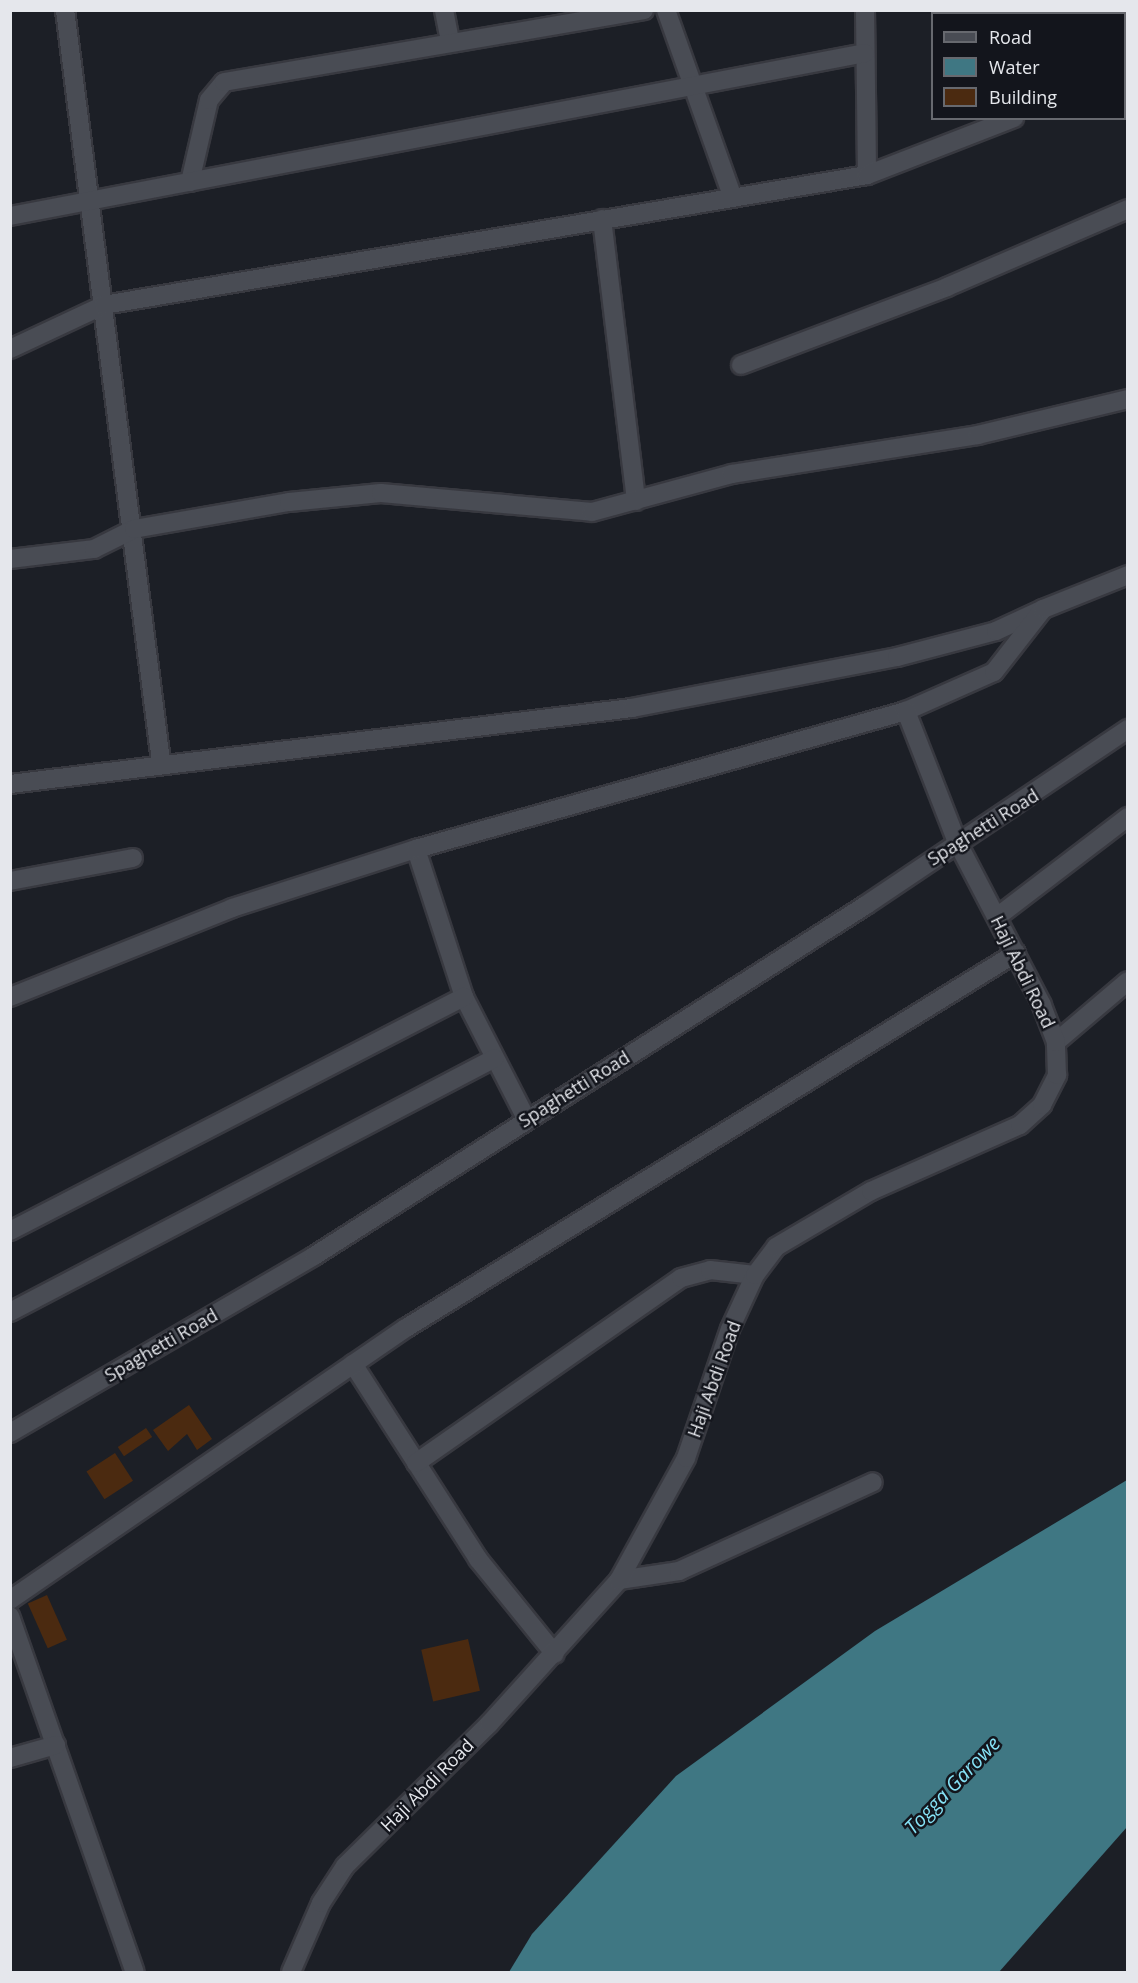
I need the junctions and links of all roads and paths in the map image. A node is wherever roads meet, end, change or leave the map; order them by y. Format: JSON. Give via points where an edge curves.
{"nodes":[{"id":1,"x":65,"y":10,"type":"edge"},
{"id":2,"x":444,"y":10,"type":"edge"},
{"id":3,"x":644,"y":10,"type":"edge"},
{"id":4,"x":666,"y":10,"type":"edge"},
{"id":5,"x":866,"y":10,"type":"edge"},
{"id":6,"x":450,"y":42,"type":"junction"},
{"id":7,"x":865,"y":53,"type":"junction"},
{"id":8,"x":694,"y":85,"type":"junction"},
{"id":9,"x":1009,"y":120,"type":"edge"},
{"id":10,"x":867,"y":175,"type":"junction"},
{"id":11,"x":190,"y":182,"type":"junction"},
{"id":12,"x":732,"y":195,"type":"junction"},
{"id":13,"x":92,"y":202,"type":"junction"},
{"id":14,"x":1128,"y":208,"type":"edge"},
{"id":15,"x":10,"y":216,"type":"edge"},
{"id":16,"x":602,"y":219,"type":"junction"},
{"id":17,"x":104,"y":305,"type":"junction"},
{"id":18,"x":10,"y":349,"type":"edge"},
{"id":19,"x":741,"y":364,"type":"dead end"},
{"id":20,"x":1128,"y":399,"type":"edge"},
{"id":21,"x":636,"y":501,"type":"junction"},
{"id":22,"x":134,"y":529,"type":"junction"},
{"id":23,"x":10,"y":559,"type":"edge"},
{"id":24,"x":1128,"y":575,"type":"edge"},
{"id":25,"x":1043,"y":609,"type":"junction"},
{"id":26,"x":906,"y":711,"type":"junction"},
{"id":27,"x":1128,"y":729,"type":"edge"},
{"id":28,"x":161,"y":762,"type":"junction"},
{"id":29,"x":10,"y":784,"type":"edge"},
{"id":30,"x":1128,"y":817,"type":"edge"},
{"id":31,"x":957,"y":842,"type":"junction"},
{"id":32,"x":416,"y":849,"type":"junction"},
{"id":33,"x":134,"y":858,"type":"dead end"},
{"id":34,"x":10,"y":881,"type":"edge"},
{"id":35,"x":997,"y":917,"type":"junction"},
{"id":36,"x":1016,"y":953,"type":"junction"},
{"id":37,"x":1128,"y":981,"type":"edge"},
{"id":38,"x":10,"y":997,"type":"edge"},
{"id":39,"x":464,"y":997,"type":"junction"},
{"id":40,"x":1056,"y":1042,"type":"junction"},
{"id":41,"x":495,"y":1058,"type":"junction"},
{"id":42,"x":526,"y":1118,"type":"junction"},
{"id":43,"x":10,"y":1231,"type":"edge"},
{"id":44,"x":755,"y":1275,"type":"junction"},
{"id":45,"x":10,"y":1312,"type":"edge"},
{"id":46,"x":353,"y":1364,"type":"junction"},
{"id":47,"x":10,"y":1433,"type":"edge"},
{"id":48,"x":416,"y":1463,"type":"junction"},
{"id":49,"x":873,"y":1482,"type":"dead end"},
{"id":50,"x":619,"y":1580,"type":"junction"},
{"id":51,"x":10,"y":1600,"type":"edge"},
{"id":52,"x":10,"y":1616,"type":"edge"},
{"id":53,"x":555,"y":1654,"type":"junction"},
{"id":54,"x":56,"y":1745,"type":"junction"},
{"id":55,"x":10,"y":1758,"type":"edge"},
{"id":56,"x":135,"y":1972,"type":"edge"},
{"id":57,"x":291,"y":1972,"type":"edge"}],
"edges":[{"from":1,"to":13,"type":"street"},
{"from":2,"to":6,"type":"street"},
{"from":3,"to":6,"type":"street"},
{"from":4,"to":8,"type":"street"},
{"from":5,"to":7,"type":"street"},
{"from":6,"to":11,"type":"street","via":[[218,84],[209,100]]},
{"from":7,"to":8,"type":"street"},
{"from":7,"to":10,"type":"street"},
{"from":8,"to":11,"type":"street"},
{"from":8,"to":12,"type":"street"},
{"from":9,"to":10,"type":"street"},
{"from":10,"to":12,"type":"street"},
{"from":11,"to":13,"type":"street"},
{"from":12,"to":16,"type":"street"},
{"from":13,"to":15,"type":"street"},
{"from":13,"to":17,"type":"street"},
{"from":14,"to":19,"type":"street","via":[[947,287]]},
{"from":16,"to":17,"type":"street"},
{"from":16,"to":21,"type":"street"},
{"from":17,"to":18,"type":"street"},
{"from":17,"to":22,"type":"street"},
{"from":20,"to":21,"type":"street","via":[[978,435],[732,474]]},
{"from":21,"to":22,"type":"street","via":[[592,512],[549,512],[479,499],[381,493],[289,502]]},
{"from":22,"to":23,"type":"street","via":[[94,549]]},
{"from":22,"to":28,"type":"street"},
{"from":24,"to":25,"type":"street"},
{"from":25,"to":26,"type":"street","via":[[994,672]]},
{"from":25,"to":28,"type":"street","via":[[996,630],[897,657],[632,708]]},
{"from":26,"to":31,"type":"street","name":"Haji Abdi Road"},
{"from":26,"to":32,"type":"street"},
{"from":27,"to":31,"type":"street","name":"Spaghetti Road"},
{"from":28,"to":29,"type":"street"},
{"from":30,"to":35,"type":"street"},
{"from":31,"to":35,"type":"street","name":"Haji Abdi Road"},
{"from":31,"to":42,"type":"street","name":"Spaghetti Road"},
{"from":32,"to":38,"type":"street","via":[[232,908]]},
{"from":32,"to":39,"type":"street"},
{"from":33,"to":34,"type":"street"},
{"from":35,"to":36,"type":"street","name":"Haji Abdi Road"},
{"from":36,"to":40,"type":"street","name":"Haji Abdi Road"},
{"from":36,"to":46,"type":"street","via":[[797,1083]]},
{"from":37,"to":40,"type":"street"},
{"from":39,"to":41,"type":"street"},
{"from":39,"to":43,"type":"street"},
{"from":40,"to":44,"type":"street","name":"Haji Abdi Road","via":[[1057,1075],[1042,1105],[1020,1125],[816,1221],[776,1247]]},
{"from":41,"to":42,"type":"street"},
{"from":41,"to":45,"type":"street"},
{"from":42,"to":47,"type":"street","name":"Spaghetti Road","via":[[314,1256]]},
{"from":44,"to":48,"type":"street","via":[[710,1270],[681,1278]]},
{"from":44,"to":50,"type":"street","name":"Haji Abdi Road","via":[[730,1329],[686,1458]]},
{"from":46,"to":48,"type":"street"},
{"from":46,"to":51,"type":"street"},
{"from":48,"to":53,"type":"street","via":[[483,1567]]},
{"from":49,"to":50,"type":"street","via":[[679,1571]]},
{"from":50,"to":53,"type":"street","name":"Haji Abdi Road"},
{"from":52,"to":54,"type":"street"},
{"from":53,"to":57,"type":"street","name":"Haji Abdi Road","via":[[345,1866],[321,1903]]},
{"from":54,"to":55,"type":"street"},
{"from":54,"to":56,"type":"street"}]}
